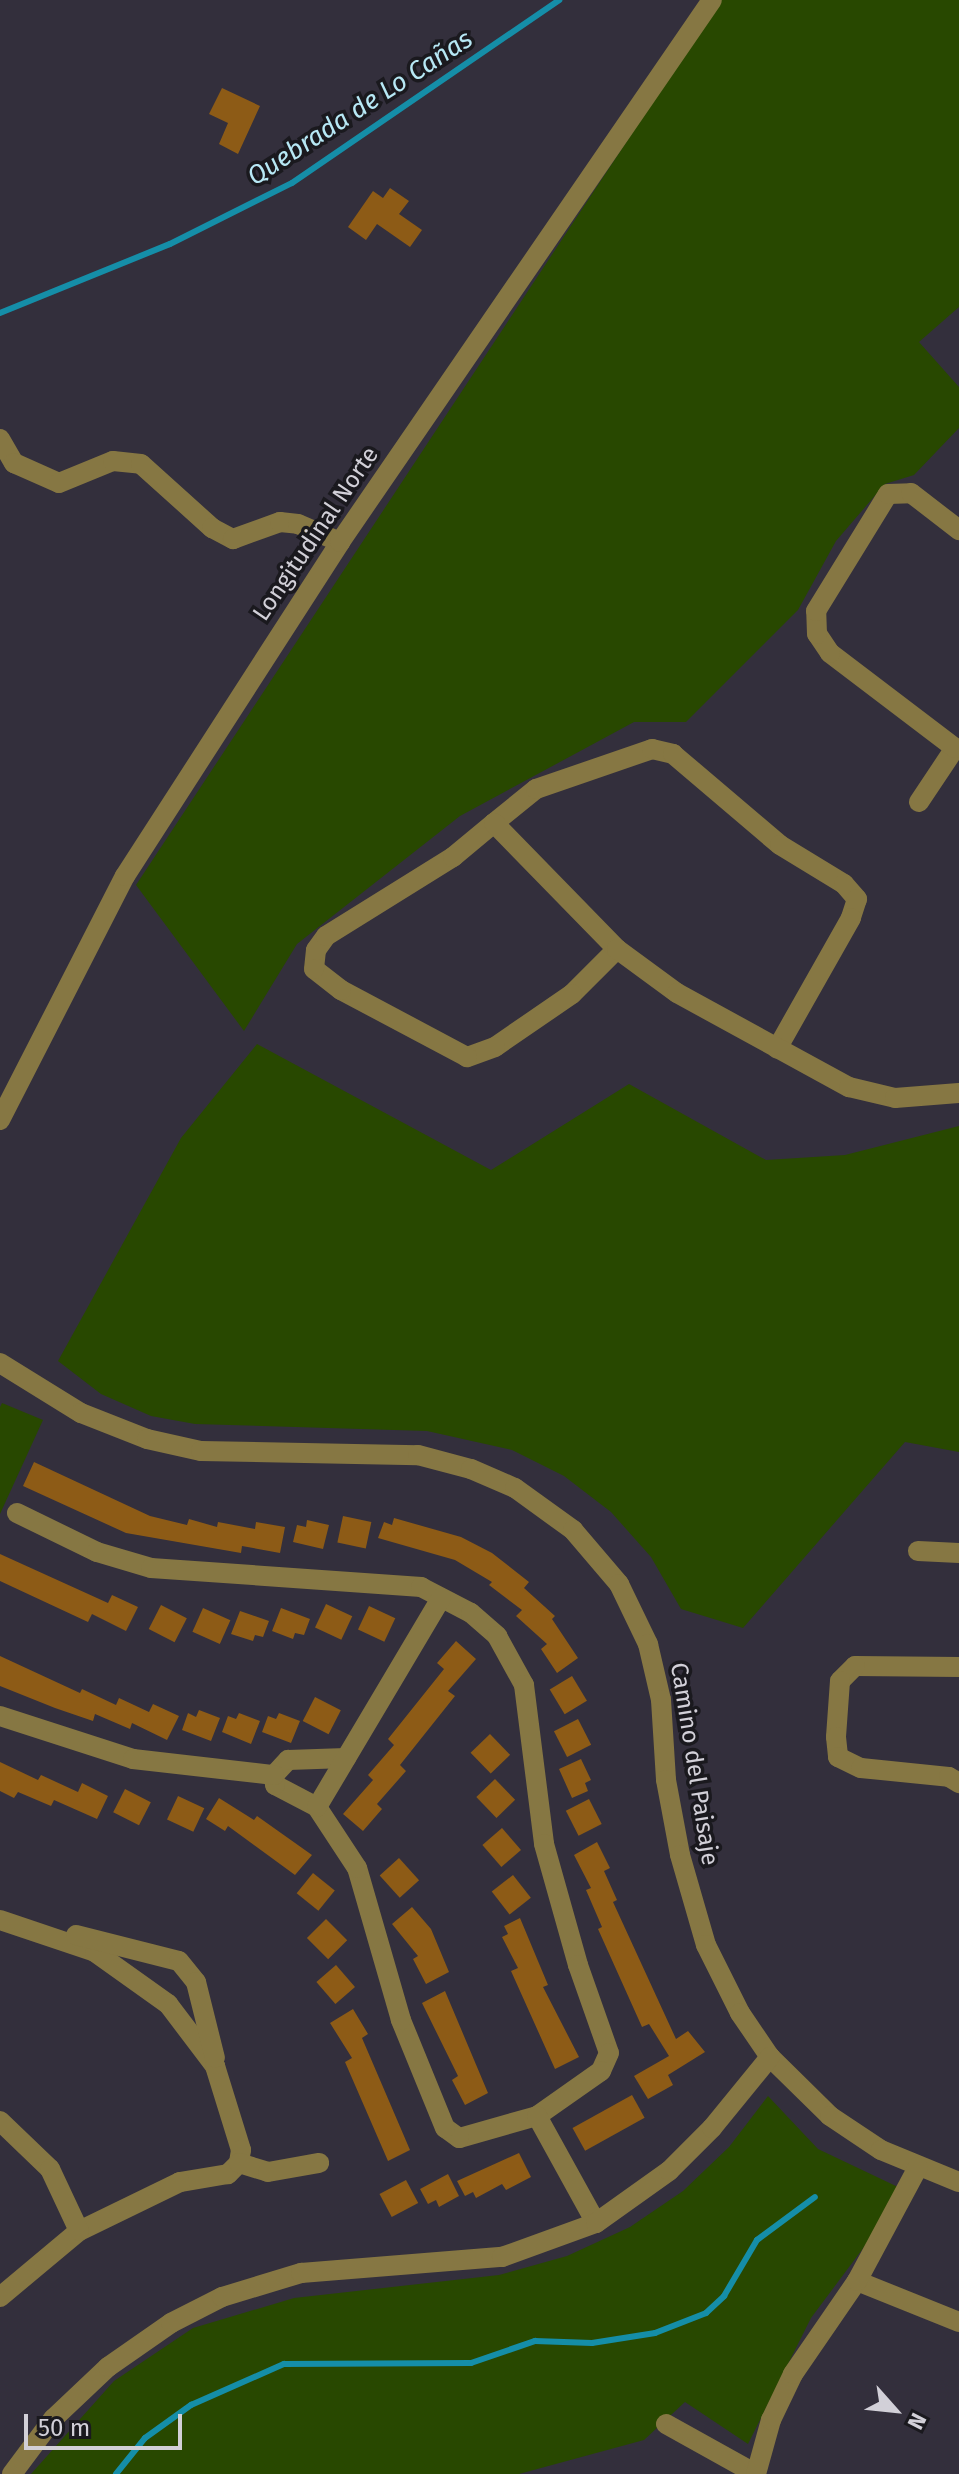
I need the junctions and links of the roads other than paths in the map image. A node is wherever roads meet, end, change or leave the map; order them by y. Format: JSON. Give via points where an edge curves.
{"nodes":[{"id":1,"x":712,"y":0,"type":"edge"},
{"id":2,"x":0,"y":439,"type":"edge"},
{"id":3,"x":959,"y":530,"type":"edge"},
{"id":4,"x":340,"y":542,"type":"junction"},
{"id":5,"x":957,"y":747,"type":"edge"},
{"id":6,"x":919,"y":802,"type":"dead end"},
{"id":7,"x":494,"y":823,"type":"junction"},
{"id":8,"x":617,"y":949,"type":"junction"},
{"id":9,"x":777,"y":1049,"type":"junction"},
{"id":10,"x":959,"y":1093,"type":"edge"},
{"id":11,"x":0,"y":1120,"type":"edge"},
{"id":12,"x":0,"y":1363,"type":"edge"},
{"id":13,"x":17,"y":1513,"type":"dead end"},
{"id":14,"x":918,"y":1551,"type":"dead end"},
{"id":15,"x":959,"y":1553,"type":"edge"},
{"id":16,"x":441,"y":1598,"type":"junction"},
{"id":17,"x":959,"y":1667,"type":"edge"},
{"id":18,"x":0,"y":1716,"type":"edge"},
{"id":19,"x":346,"y":1758,"type":"junction"},
{"id":20,"x":274,"y":1775,"type":"junction"},
{"id":21,"x":959,"y":1783,"type":"edge"},
{"id":22,"x":317,"y":1807,"type":"junction"},
{"id":23,"x":0,"y":1920,"type":"edge"},
{"id":24,"x":51,"y":1936,"type":"junction"},
{"id":25,"x":770,"y":2057,"type":"junction"},
{"id":26,"x":215,"y":2066,"type":"junction"},
{"id":27,"x":537,"y":2116,"type":"junction"},
{"id":28,"x":0,"y":2121,"type":"edge"},
{"id":29,"x":239,"y":2163,"type":"junction"},
{"id":30,"x":319,"y":2163,"type":"dead end"},
{"id":31,"x":918,"y":2167,"type":"junction"},
{"id":32,"x":959,"y":2182,"type":"edge"},
{"id":33,"x":596,"y":2223,"type":"junction"},
{"id":34,"x":79,"y":2231,"type":"junction"},
{"id":35,"x":857,"y":2281,"type":"junction"},
{"id":36,"x":0,"y":2297,"type":"edge"},
{"id":37,"x":959,"y":2322,"type":"edge"},
{"id":38,"x":666,"y":2424,"type":"dead end"},
{"id":39,"x":12,"y":2474,"type":"edge"}],
"edges":[{"from":1,"to":4,"type":"street","name":"Longitudinal Norte"},
{"from":2,"to":4,"type":"street","via":[[14,463],[59,483],[113,461],[141,464],[212,528],[233,539],[280,522]]},
{"from":3,"to":5,"type":"street","via":[[911,493],[888,494],[819,600],[815,623],[830,653]]},
{"from":4,"to":11,"type":"street","name":"Longitudinal Norte","via":[[125,876]]},
{"from":5,"to":6,"type":"street"},
{"from":7,"to":8,"type":"street"},
{"from":7,"to":8,"type":"street","via":[[453,857],[326,936],[316,950],[318,974],[456,1053],[475,1056],[572,994]]},
{"from":7,"to":9,"type":"street","via":[[536,789],[652,749],[673,754],[780,845],[844,884],[857,899],[851,918]]},
{"from":8,"to":9,"type":"street","via":[[677,993]]},
{"from":9,"to":10,"type":"street","via":[[871,1094],[919,1099]]},
{"from":12,"to":25,"type":"street","name":"Camino del Paisaje","via":[[81,1413],[173,1447],[418,1455],[504,1483],[573,1530],[619,1584],[648,1644],[661,1700],[672,1818],[691,1899],[723,1981]]},
{"from":13,"to":16,"type":"street","via":[[97,1552],[151,1568],[374,1581],[421,1587]]},
{"from":14,"to":15,"type":"street"},
{"from":16,"to":19,"type":"street"},
{"from":16,"to":27,"type":"street","via":[[471,1613],[497,1636],[524,1685],[544,1844],[578,1965],[608,2046],[609,2060],[601,2071]]},
{"from":17,"to":21,"type":"street","via":[[855,1666],[840,1681],[836,1737],[838,1757],[861,1768],[949,1777]]},
{"from":18,"to":20,"type":"street","via":[[133,1759]]},
{"from":19,"to":20,"type":"street","via":[[297,1758],[280,1763]]},
{"from":19,"to":22,"type":"street"},
{"from":20,"to":22,"type":"street","via":[[279,1788]]},
{"from":22,"to":27,"type":"street","via":[[357,1868],[401,2020],[450,2135],[459,2138]]},
{"from":23,"to":24,"type":"street"},
{"from":24,"to":26,"type":"street","via":[[115,1963],[154,1991],[188,2025]]},
{"from":24,"to":26,"type":"street","via":[[111,1942],[179,1961],[196,1982]]},
{"from":25,"to":31,"type":"street","name":"Camino del Paisaje","via":[[830,2116]]},
{"from":25,"to":33,"type":"street","via":[[669,2171]]},
{"from":26,"to":29,"type":"street","via":[[241,2150]]},
{"from":27,"to":33,"type":"street"},
{"from":28,"to":34,"type":"street","via":[[50,2169]]},
{"from":29,"to":30,"type":"street","via":[[268,2172]]},
{"from":29,"to":34,"type":"street","via":[[228,2174],[180,2182]]},
{"from":31,"to":32,"type":"street","name":"Camino del Paisaje"},
{"from":31,"to":35,"type":"street"},
{"from":33,"to":39,"type":"street","via":[[502,2257],[301,2273],[222,2297],[171,2323],[108,2367],[53,2419]]},
{"from":34,"to":36,"type":"street"},
{"from":35,"to":37,"type":"street"},
{"from":35,"to":38,"type":"street","via":[[793,2374],[771,2420],[756,2474]]}]}
